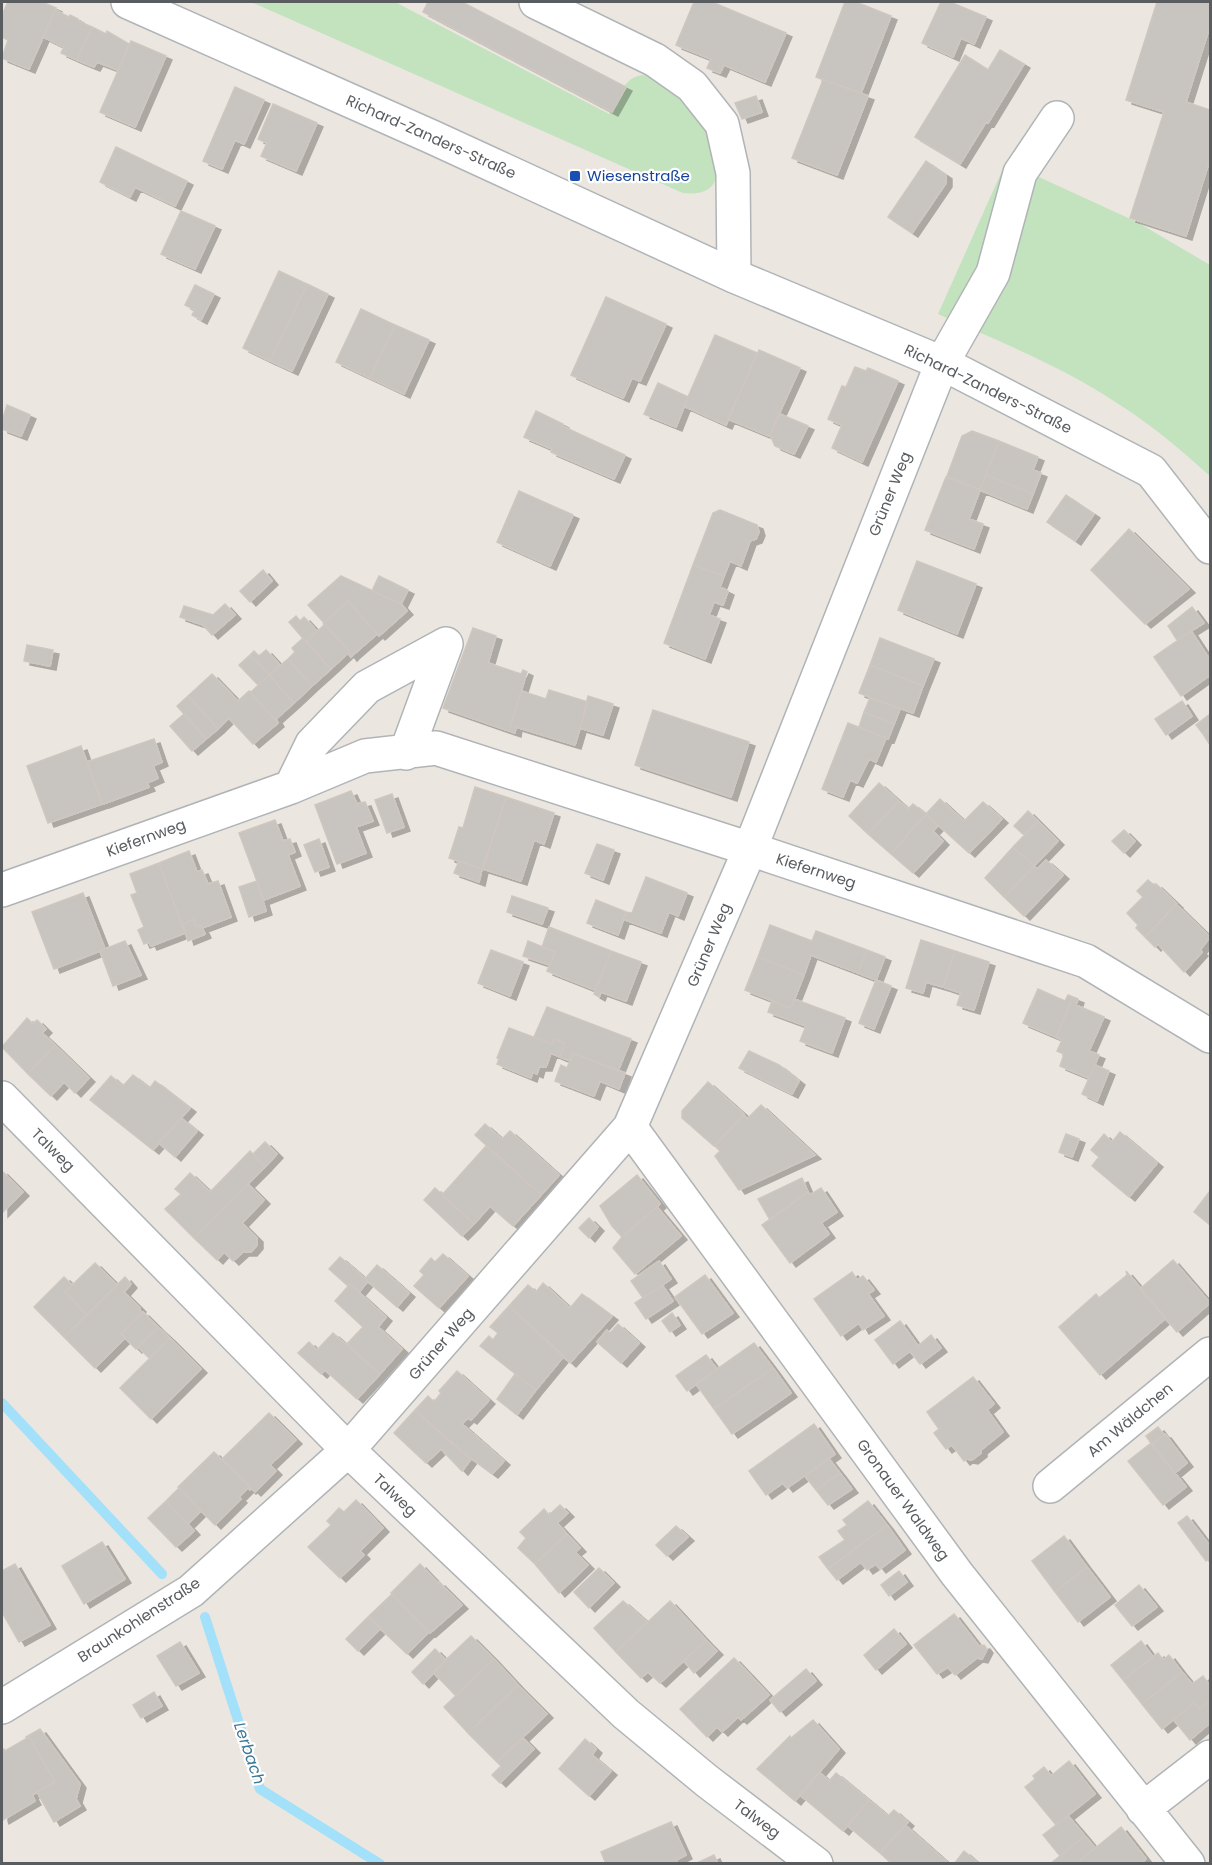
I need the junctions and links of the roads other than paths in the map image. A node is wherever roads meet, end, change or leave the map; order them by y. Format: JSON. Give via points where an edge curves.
{"nodes":[{"id":1,"x":128,"y":2,"type":"edge"},
{"id":2,"x":536,"y":2,"type":"edge"},
{"id":3,"x":1056,"y":118,"type":"dead end"},
{"id":4,"x":734,"y":276,"type":"junction"},
{"id":5,"x":942,"y":363,"type":"junction"},
{"id":6,"x":1210,"y":547,"type":"edge"},
{"id":7,"x":406,"y":753,"type":"junction"},
{"id":8,"x":291,"y":787,"type":"junction"},
{"id":9,"x":750,"y":849,"type":"junction"},
{"id":10,"x":2,"y":890,"type":"edge"},
{"id":11,"x":1210,"y":1036,"type":"edge"},
{"id":12,"x":2,"y":1098,"type":"edge"},
{"id":13,"x":630,"y":1127,"type":"junction"},
{"id":14,"x":1210,"y":1354,"type":"edge"},
{"id":15,"x":348,"y":1450,"type":"junction"},
{"id":16,"x":1050,"y":1486,"type":"dead end"},
{"id":17,"x":2,"y":1707,"type":"edge"},
{"id":18,"x":1210,"y":1757,"type":"edge"},
{"id":19,"x":1143,"y":1809,"type":"junction"},
{"id":20,"x":816,"y":1863,"type":"edge"},
{"id":21,"x":1188,"y":1863,"type":"edge"}],
"edges":[{"from":1,"to":4,"type":"street","name":"Richard-Zanders-Straße"},
{"from":2,"to":4,"type":"street","via":[[655,60],[692,86],[722,124],[733,173]]},
{"from":3,"to":5,"type":"street","name":"Grüner Weg","via":[[1020,173],[993,273]]},
{"from":4,"to":5,"type":"street","name":"Richard-Zanders-Straße"},
{"from":5,"to":6,"type":"street","name":"Richard-Zanders-Straße","via":[[1151,471]]},
{"from":5,"to":9,"type":"street","name":"Grüner Weg"},
{"from":7,"to":8,"type":"street","name":"Kiefernweg","via":[[365,756]]},
{"from":7,"to":8,"type":"street","via":[[446,644],[367,687],[312,744]]},
{"from":7,"to":9,"type":"street","name":"Kiefernweg","via":[[436,748]]},
{"from":8,"to":10,"type":"street","name":"Kiefernweg"},
{"from":9,"to":11,"type":"street","name":"Kiefernweg","via":[[1086,961]]},
{"from":9,"to":13,"type":"street","name":"Grüner Weg"},
{"from":12,"to":15,"type":"street","name":"Talweg"},
{"from":13,"to":15,"type":"street","name":"Grüner Weg"},
{"from":13,"to":19,"type":"street","name":"Gronauer Waldweg","via":[[957,1574]]},
{"from":14,"to":16,"type":"street","name":"Am Wäldchen"},
{"from":15,"to":17,"type":"street","name":"Braunkohlenstraße","via":[[191,1591]]},
{"from":15,"to":20,"type":"street","name":"Talweg","via":[[626,1714]]},
{"from":18,"to":19,"type":"street"},
{"from":19,"to":21,"type":"street","name":"Gronauer Waldweg"}]}
